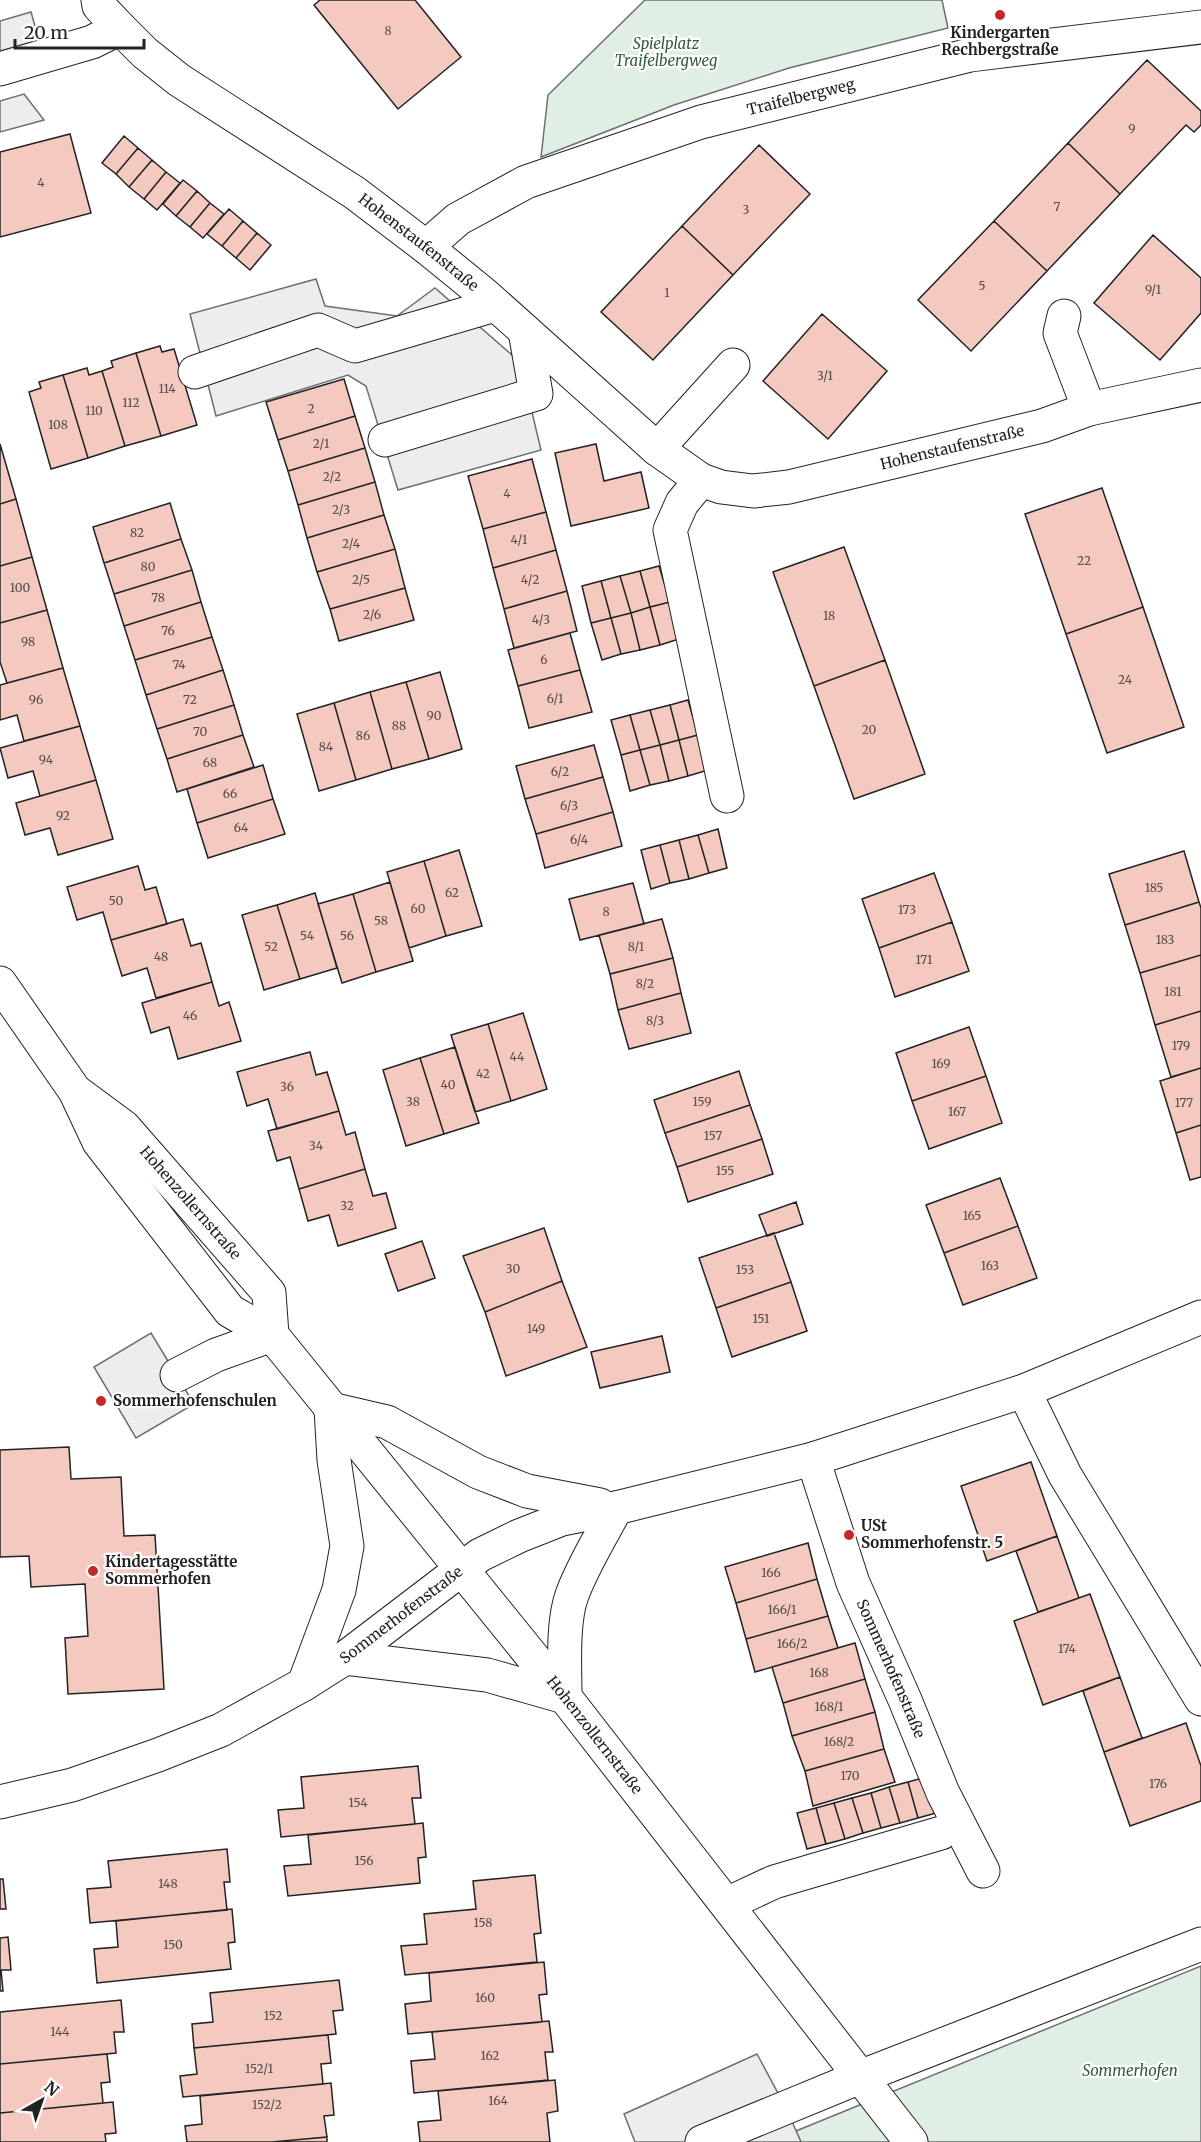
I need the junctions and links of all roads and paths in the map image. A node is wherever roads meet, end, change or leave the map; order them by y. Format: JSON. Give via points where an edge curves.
{"nodes":[{"id":1,"x":98,"y":0,"type":"edge"},
{"id":2,"x":1201,"y":27,"type":"edge"},
{"id":3,"x":120,"y":28,"type":"junction"},
{"id":4,"x":0,"y":69,"type":"edge"},
{"id":5,"x":426,"y":247,"type":"junction"},
{"id":6,"x":495,"y":305,"type":"junction"},
{"id":7,"x":1064,"y":316,"type":"dead end"},
{"id":8,"x":525,"y":331,"type":"junction"},
{"id":9,"x":733,"y":365,"type":"dead end"},
{"id":10,"x":195,"y":372,"type":"dead end"},
{"id":11,"x":1201,"y":385,"type":"edge"},
{"id":12,"x":1089,"y":409,"type":"junction"},
{"id":13,"x":385,"y":440,"type":"dead end"},
{"id":14,"x":657,"y":449,"type":"junction"},
{"id":15,"x":701,"y":480,"type":"junction"},
{"id":16,"x":727,"y":796,"type":"dead end"},
{"id":17,"x":0,"y":982,"type":"edge"},
{"id":18,"x":1201,"y":1317,"type":"edge"},
{"id":19,"x":272,"y":1335,"type":"junction"},
{"id":20,"x":177,"y":1375,"type":"dead end"},
{"id":21,"x":1024,"y":1391,"type":"junction"},
{"id":22,"x":332,"y":1409,"type":"junction"},
{"id":23,"x":813,"y":1459,"type":"junction"},
{"id":24,"x":616,"y":1508,"type":"junction"},
{"id":25,"x":462,"y":1569,"type":"junction"},
{"id":26,"x":345,"y":1658,"type":"junction"},
{"id":27,"x":304,"y":1684,"type":"junction"},
{"id":28,"x":565,"y":1697,"type":"junction"},
{"id":29,"x":1201,"y":1699,"type":"edge"},
{"id":30,"x":0,"y":1802,"type":"edge"},
{"id":31,"x":941,"y":1833,"type":"dead end"},
{"id":32,"x":983,"y":1871,"type":"dead end"},
{"id":33,"x":727,"y":1904,"type":"junction"},
{"id":34,"x":1201,"y":1944,"type":"edge"},
{"id":35,"x":860,"y":2077,"type":"junction"},
{"id":36,"x":702,"y":2142,"type":"edge"},
{"id":37,"x":911,"y":2142,"type":"edge"}],
"edges":[{"from":1,"to":3,"type":"street","name":"Hohenstaufenstraße"},
{"from":2,"to":5,"type":"street","name":"Traifelbergweg","via":[[970,55],[701,122],[526,182],[458,219]]},
{"from":3,"to":4,"type":"street","via":[[92,42]]},
{"from":3,"to":5,"type":"street","name":"Hohenstaufenstraße","via":[[179,80],[355,193]]},
{"from":5,"to":6,"type":"street","name":"Hohenstaufenstraße"},
{"from":6,"to":8,"type":"street","name":"Hohenstaufenstraße"},
{"from":6,"to":10,"type":"street","via":[[355,346],[318,330]]},
{"from":7,"to":12,"type":"street","via":[[1060,333]]},
{"from":8,"to":13,"type":"street","via":[[536,394]]},
{"from":8,"to":14,"type":"street","name":"Hohenstaufenstraße"},
{"from":9,"to":14,"type":"street"},
{"from":11,"to":12,"type":"street","name":"Hohenstaufenstraße"},
{"from":12,"to":15,"type":"street","name":"Hohenstaufenstraße","via":[[1042,426],[789,487],[753,491]]},
{"from":14,"to":15,"type":"street","name":"Hohenstaufenstraße"},
{"from":15,"to":16,"type":"street","via":[[682,503],[670,530]]},
{"from":17,"to":19,"type":"street","name":"Hohenzollernstraße","via":[[75,1091],[124,1127],[268,1293]]},
{"from":18,"to":21,"type":"street","name":"Sommerhofenstraße"},
{"from":19,"to":20,"type":"street","via":[[216,1355]]},
{"from":19,"to":22,"type":"street","name":"Hohenzollernstraße"},
{"from":21,"to":23,"type":"street","name":"Sommerhofenstraße"},
{"from":21,"to":29,"type":"street","via":[[1065,1475]]},
{"from":22,"to":24,"type":"street","via":[[387,1422],[478,1472],[527,1491]]},
{"from":22,"to":25,"type":"street","name":"Hohenzollernstraße"},
{"from":22,"to":27,"type":"street","via":[[334,1460],[347,1546],[339,1590]]},
{"from":23,"to":24,"type":"street","name":"Sommerhofenstraße"},
{"from":23,"to":32,"type":"street","name":"Sommerhofenstraße","via":[[853,1583],[943,1793]]},
{"from":24,"to":25,"type":"street","name":"Sommerhofenstraße","via":[[561,1519],[480,1555]]},
{"from":24,"to":28,"type":"street","via":[[571,1597],[564,1643]]},
{"from":25,"to":26,"type":"street","name":"Sommerhofenstraße"},
{"from":25,"to":28,"type":"street","name":"Hohenzollernstraße"},
{"from":26,"to":27,"type":"street","name":"Sommerhofenstraße"},
{"from":26,"to":28,"type":"street","via":[[487,1675]]},
{"from":27,"to":30,"type":"street","name":"Sommerhofenstraße","via":[[221,1730],[158,1755],[72,1785]]},
{"from":28,"to":33,"type":"street","name":"Hohenzollernstraße"},
{"from":31,"to":33,"type":"street","via":[[774,1882]]},
{"from":33,"to":35,"type":"street","name":"Hohenzollernstraße"},
{"from":34,"to":35,"type":"street"},
{"from":35,"to":36,"type":"street"},
{"from":35,"to":37,"type":"street","name":"Hohenzollernstraße"}]}
